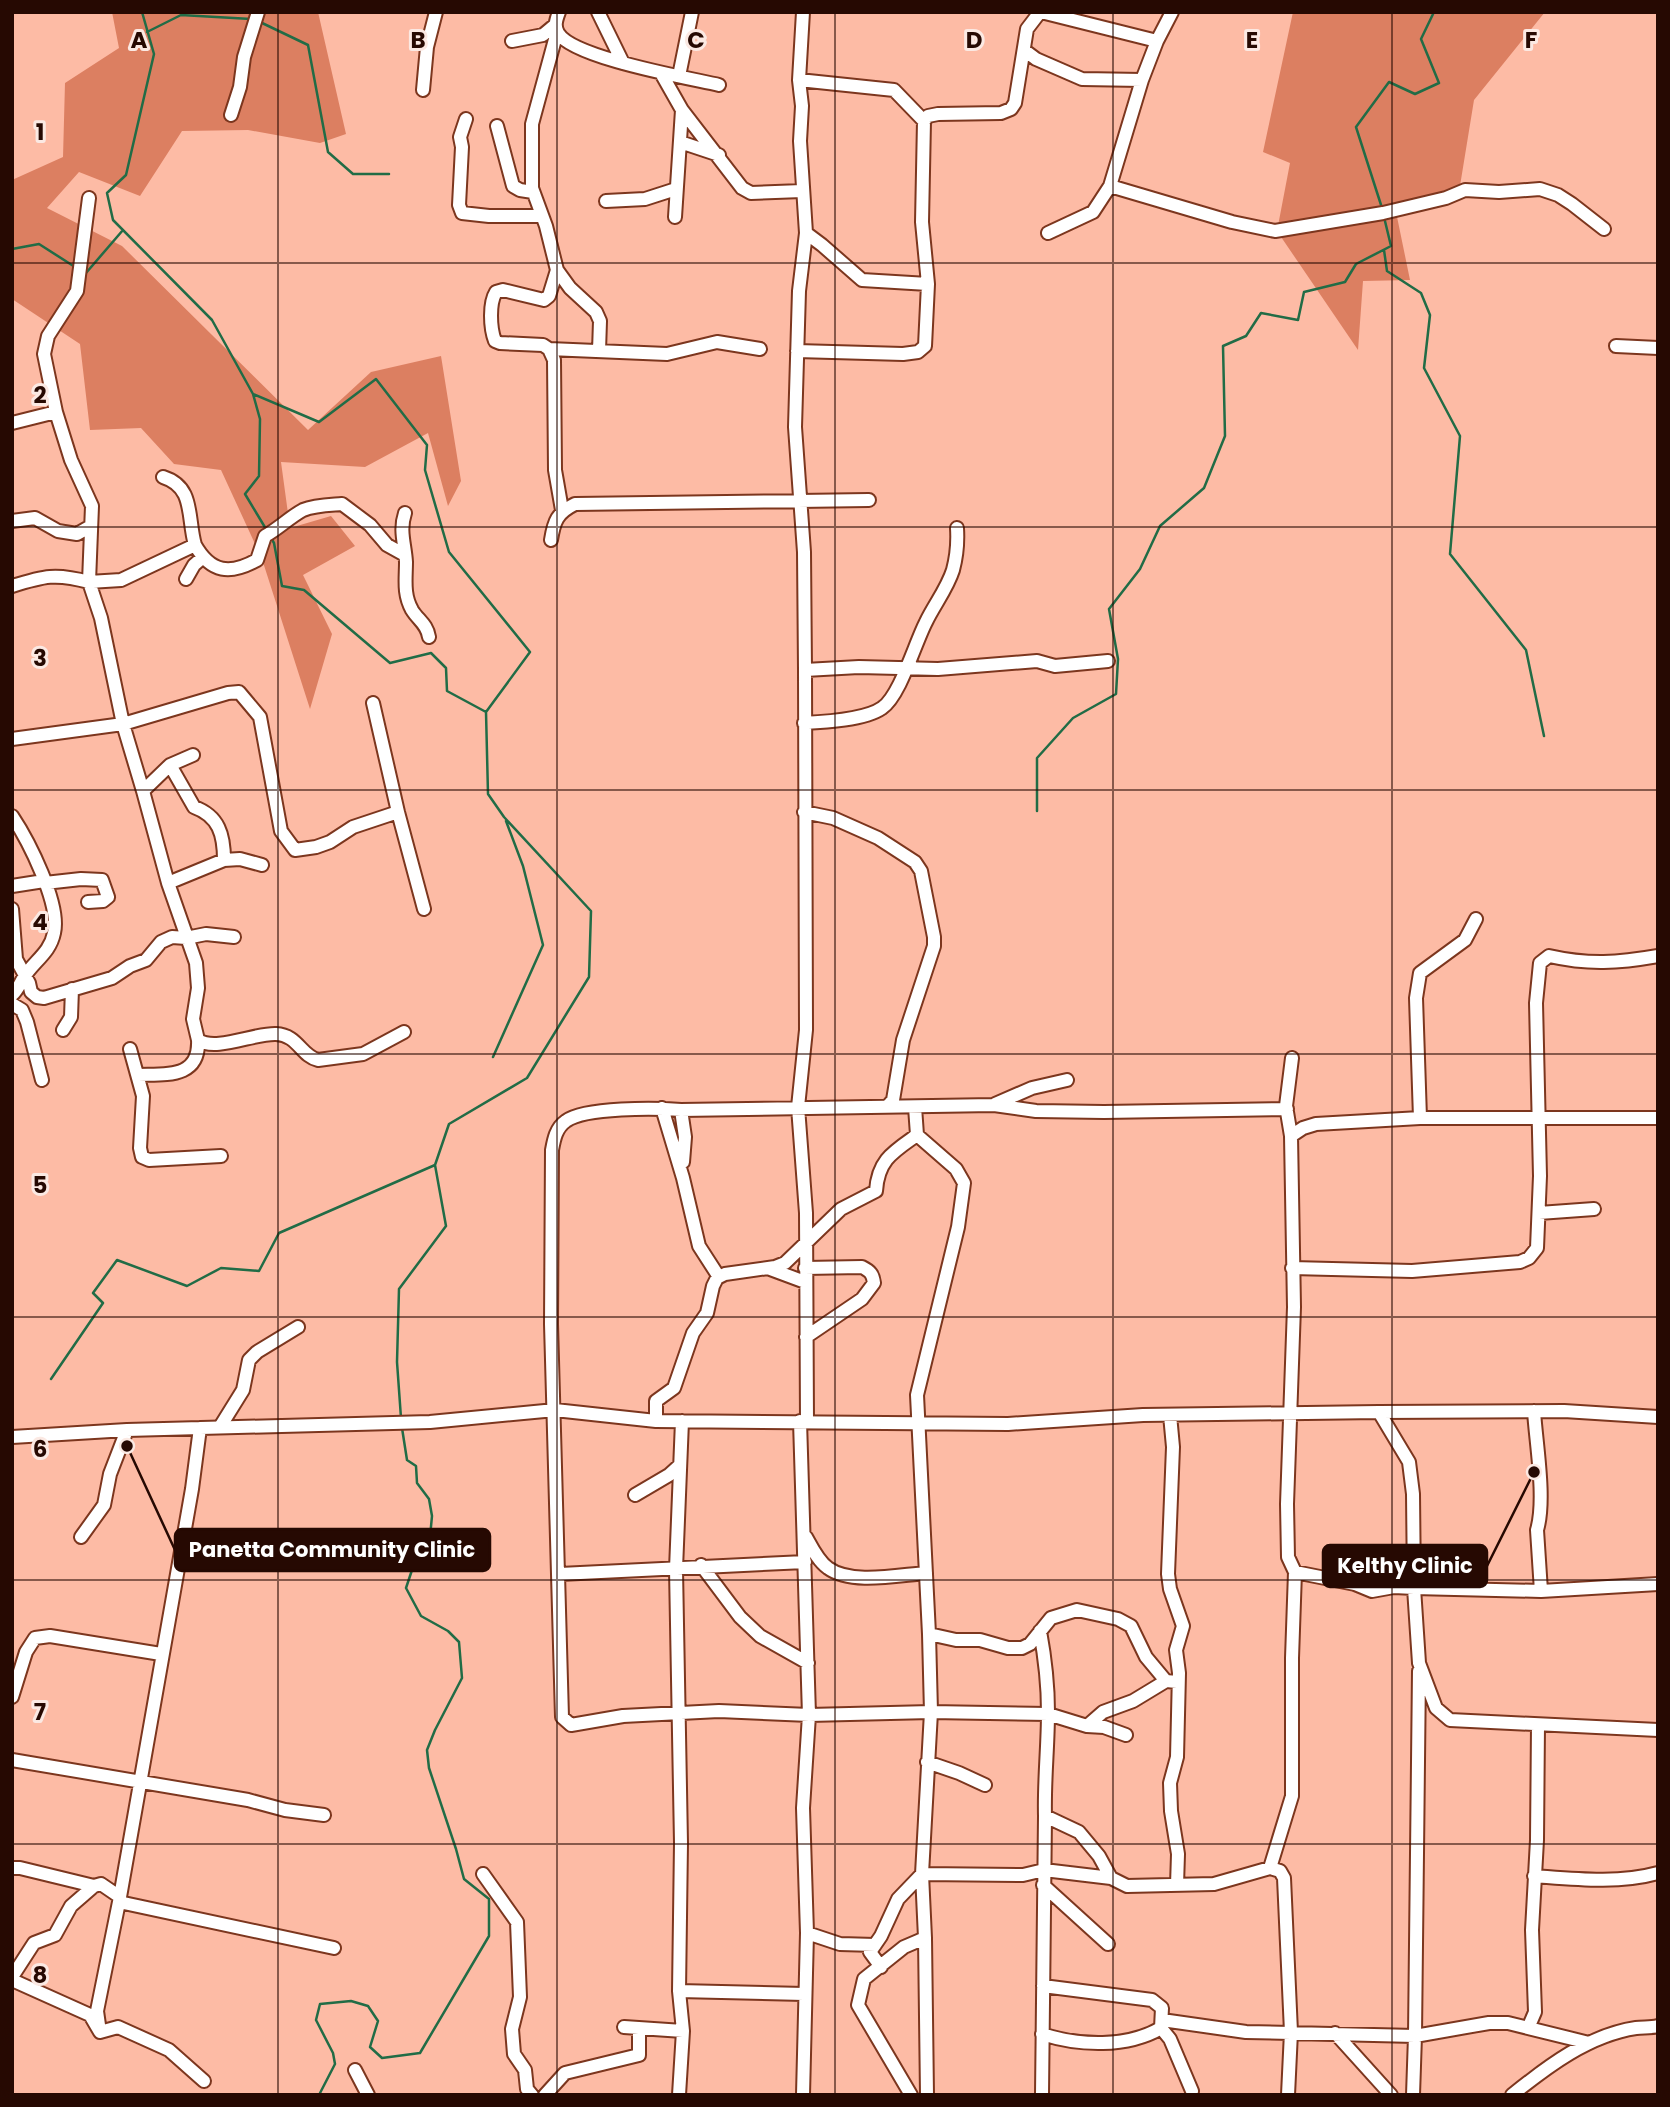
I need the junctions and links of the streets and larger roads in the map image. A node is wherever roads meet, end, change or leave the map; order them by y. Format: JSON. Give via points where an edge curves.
{"nodes":[{"id":1,"x":436,"y":12,"type":"edge"},
{"id":2,"x":598,"y":12,"type":"edge"},
{"id":3,"x":692,"y":12,"type":"edge"},
{"id":4,"x":803,"y":12,"type":"edge"},
{"id":5,"x":1040,"y":12,"type":"edge"},
{"id":6,"x":1172,"y":12,"type":"edge"},
{"id":7,"x":258,"y":15,"type":"edge"},
{"id":8,"x":557,"y":23,"type":"edge"},
{"id":9,"x":1157,"y":40,"type":"junction"},
{"id":10,"x":512,"y":41,"type":"dead end"},
{"id":11,"x":1024,"y":50,"type":"junction"},
{"id":12,"x":623,"y":63,"type":"junction"},
{"id":13,"x":661,"y":73,"type":"junction"},
{"id":14,"x":679,"y":76,"type":"junction"},
{"id":15,"x":799,"y":80,"type":"junction"},
{"id":16,"x":1142,"y":80,"type":"junction"},
{"id":17,"x":719,"y":85,"type":"dead end"},
{"id":18,"x":423,"y":90,"type":"dead end"},
{"id":19,"x":682,"y":110,"type":"junction"},
{"id":20,"x":231,"y":115,"type":"dead end"},
{"id":21,"x":466,"y":119,"type":"dead end"},
{"id":22,"x":924,"y":121,"type":"junction"},
{"id":23,"x":497,"y":126,"type":"dead end"},
{"id":24,"x":680,"y":142,"type":"junction"},
{"id":25,"x":719,"y":155,"type":"junction"},
{"id":26,"x":1110,"y":186,"type":"junction"},
{"id":27,"x":676,"y":189,"type":"junction"},
{"id":28,"x":533,"y":191,"type":"junction"},
{"id":29,"x":803,"y":191,"type":"junction"},
{"id":30,"x":89,"y":198,"type":"dead end"},
{"id":31,"x":606,"y":201,"type":"dead end"},
{"id":32,"x":541,"y":216,"type":"junction"},
{"id":33,"x":675,"y":217,"type":"dead end"},
{"id":34,"x":1604,"y":229,"type":"dead end"},
{"id":35,"x":806,"y":233,"type":"junction"},
{"id":36,"x":1048,"y":233,"type":"dead end"},
{"id":37,"x":557,"y":270,"type":"junction"},
{"id":38,"x":928,"y":284,"type":"junction"},
{"id":39,"x":1616,"y":346,"type":"dead end"},
{"id":40,"x":1658,"y":348,"type":"edge"},
{"id":41,"x":549,"y":349,"type":"junction"},
{"id":42,"x":760,"y":349,"type":"dead end"},
{"id":43,"x":599,"y":351,"type":"junction"},
{"id":44,"x":797,"y":351,"type":"junction"},
{"id":45,"x":56,"y":412,"type":"junction"},
{"id":46,"x":12,"y":423,"type":"edge"},
{"id":47,"x":163,"y":477,"type":"dead end"},
{"id":48,"x":799,"y":499,"type":"junction"},
{"id":49,"x":870,"y":500,"type":"dead end"},
{"id":50,"x":562,"y":510,"type":"junction"},
{"id":51,"x":405,"y":513,"type":"dead end"},
{"id":52,"x":12,"y":521,"type":"edge"},
{"id":53,"x":91,"y":526,"type":"junction"},
{"id":54,"x":957,"y":528,"type":"dead end"},
{"id":55,"x":551,"y":540,"type":"dead end"},
{"id":56,"x":195,"y":545,"type":"junction"},
{"id":57,"x":405,"y":555,"type":"junction"},
{"id":58,"x":202,"y":558,"type":"junction"},
{"id":59,"x":186,"y":579,"type":"dead end"},
{"id":60,"x":89,"y":582,"type":"junction"},
{"id":61,"x":12,"y":586,"type":"edge"},
{"id":62,"x":429,"y":637,"type":"dead end"},
{"id":63,"x":1108,"y":661,"type":"dead end"},
{"id":64,"x":906,"y":668,"type":"junction"},
{"id":65,"x":805,"y":670,"type":"junction"},
{"id":66,"x":373,"y":703,"type":"dead end"},
{"id":67,"x":804,"y":723,"type":"junction"},
{"id":68,"x":123,"y":724,"type":"junction"},
{"id":69,"x":12,"y":739,"type":"edge"},
{"id":70,"x":193,"y":755,"type":"dead end"},
{"id":71,"x":170,"y":765,"type":"junction"},
{"id":72,"x":143,"y":791,"type":"junction"},
{"id":73,"x":398,"y":812,"type":"junction"},
{"id":74,"x":804,"y":812,"type":"junction"},
{"id":75,"x":12,"y":816,"type":"edge"},
{"id":76,"x":224,"y":860,"type":"junction"},
{"id":77,"x":262,"y":865,"type":"dead end"},
{"id":78,"x":45,"y":882,"type":"junction"},
{"id":79,"x":169,"y":883,"type":"junction"},
{"id":80,"x":12,"y":886,"type":"edge"},
{"id":81,"x":88,"y":902,"type":"dead end"},
{"id":82,"x":424,"y":908,"type":"dead end"},
{"id":83,"x":12,"y":909,"type":"edge"},
{"id":84,"x":1476,"y":919,"type":"dead end"},
{"id":85,"x":233,"y":937,"type":"dead end"},
{"id":86,"x":186,"y":938,"type":"junction"},
{"id":87,"x":1658,"y":956,"type":"edge"},
{"id":88,"x":24,"y":975,"type":"junction"},
{"id":89,"x":72,"y":989,"type":"junction"},
{"id":90,"x":12,"y":995,"type":"edge"},
{"id":91,"x":12,"y":1004,"type":"edge"},
{"id":92,"x":64,"y":1030,"type":"dead end"},
{"id":93,"x":404,"y":1032,"type":"dead end"},
{"id":94,"x":198,"y":1040,"type":"junction"},
{"id":95,"x":130,"y":1049,"type":"dead end"},
{"id":96,"x":1292,"y":1058,"type":"dead end"},
{"id":97,"x":138,"y":1075,"type":"junction"},
{"id":98,"x":42,"y":1080,"type":"dead end"},
{"id":99,"x":1067,"y":1080,"type":"dead end"},
{"id":100,"x":994,"y":1105,"type":"junction"},
{"id":101,"x":798,"y":1107,"type":"junction"},
{"id":102,"x":887,"y":1107,"type":"junction"},
{"id":103,"x":915,"y":1107,"type":"junction"},
{"id":104,"x":662,"y":1108,"type":"junction"},
{"id":105,"x":1287,"y":1109,"type":"junction"},
{"id":106,"x":681,"y":1110,"type":"junction"},
{"id":107,"x":1539,"y":1116,"type":"junction"},
{"id":108,"x":1420,"y":1118,"type":"junction"},
{"id":109,"x":1658,"y":1118,"type":"edge"},
{"id":110,"x":917,"y":1135,"type":"junction"},
{"id":111,"x":1291,"y":1136,"type":"junction"},
{"id":112,"x":221,"y":1156,"type":"dead end"},
{"id":113,"x":684,"y":1178,"type":"junction"},
{"id":114,"x":1594,"y":1209,"type":"dead end"},
{"id":115,"x":1539,"y":1213,"type":"junction"},
{"id":116,"x":805,"y":1241,"type":"junction"},
{"id":117,"x":765,"y":1268,"type":"junction"},
{"id":118,"x":806,"y":1268,"type":"junction"},
{"id":119,"x":1293,"y":1268,"type":"junction"},
{"id":120,"x":719,"y":1277,"type":"junction"},
{"id":121,"x":805,"y":1282,"type":"junction"},
{"id":122,"x":298,"y":1327,"type":"dead end"},
{"id":123,"x":806,"y":1337,"type":"junction"},
{"id":124,"x":555,"y":1409,"type":"junction"},
{"id":125,"x":1534,"y":1411,"type":"junction"},
{"id":126,"x":1379,"y":1412,"type":"junction"},
{"id":127,"x":1292,"y":1413,"type":"junction"},
{"id":128,"x":1170,"y":1415,"type":"junction"},
{"id":129,"x":1658,"y":1417,"type":"edge"},
{"id":130,"x":656,"y":1421,"type":"junction"},
{"id":131,"x":682,"y":1421,"type":"junction"},
{"id":132,"x":804,"y":1421,"type":"junction"},
{"id":133,"x":917,"y":1422,"type":"junction"},
{"id":134,"x":220,"y":1427,"type":"junction"},
{"id":135,"x":200,"y":1428,"type":"junction"},
{"id":136,"x":127,"y":1430,"type":"junction"},
{"id":137,"x":12,"y":1437,"type":"edge"},
{"id":138,"x":680,"y":1465,"type":"junction"},
{"id":139,"x":635,"y":1495,"type":"dead end"},
{"id":140,"x":804,"y":1533,"type":"junction"},
{"id":141,"x":81,"y":1538,"type":"dead end"},
{"id":142,"x":806,"y":1562,"type":"junction"},
{"id":143,"x":701,"y":1566,"type":"junction"},
{"id":144,"x":677,"y":1569,"type":"junction"},
{"id":145,"x":1295,"y":1572,"type":"junction"},
{"id":146,"x":926,"y":1573,"type":"junction"},
{"id":147,"x":559,"y":1574,"type":"junction"},
{"id":148,"x":1658,"y":1584,"type":"edge"},
{"id":149,"x":1414,"y":1588,"type":"junction"},
{"id":150,"x":1541,"y":1591,"type":"junction"},
{"id":151,"x":1040,"y":1631,"type":"junction"},
{"id":152,"x":929,"y":1634,"type":"junction"},
{"id":153,"x":161,"y":1654,"type":"junction"},
{"id":154,"x":808,"y":1663,"type":"junction"},
{"id":155,"x":1419,"y":1664,"type":"junction"},
{"id":156,"x":1172,"y":1681,"type":"junction"},
{"id":157,"x":12,"y":1698,"type":"edge"},
{"id":158,"x":930,"y":1712,"type":"junction"},
{"id":159,"x":679,"y":1713,"type":"junction"},
{"id":160,"x":1048,"y":1714,"type":"junction"},
{"id":161,"x":809,"y":1715,"type":"junction"},
{"id":162,"x":1538,"y":1725,"type":"junction"},
{"id":163,"x":1087,"y":1726,"type":"junction"},
{"id":164,"x":1658,"y":1730,"type":"edge"},
{"id":165,"x":1126,"y":1735,"type":"dead end"},
{"id":166,"x":12,"y":1760,"type":"edge"},
{"id":167,"x":927,"y":1762,"type":"junction"},
{"id":168,"x":139,"y":1781,"type":"junction"},
{"id":169,"x":985,"y":1785,"type":"dead end"},
{"id":170,"x":324,"y":1815,"type":"dead end"},
{"id":171,"x":1045,"y":1816,"type":"junction"},
{"id":172,"x":12,"y":1868,"type":"edge"},
{"id":173,"x":1270,"y":1868,"type":"junction"},
{"id":174,"x":1044,"y":1870,"type":"junction"},
{"id":175,"x":1658,"y":1873,"type":"edge"},
{"id":176,"x":483,"y":1874,"type":"dead end"},
{"id":177,"x":922,"y":1874,"type":"junction"},
{"id":178,"x":1534,"y":1876,"type":"junction"},
{"id":179,"x":1111,"y":1878,"type":"junction"},
{"id":180,"x":1043,"y":1885,"type":"junction"},
{"id":181,"x":1177,"y":1885,"type":"junction"},
{"id":182,"x":93,"y":1886,"type":"junction"},
{"id":183,"x":120,"y":1900,"type":"junction"},
{"id":184,"x":807,"y":1933,"type":"junction"},
{"id":185,"x":925,"y":1938,"type":"junction"},
{"id":186,"x":1108,"y":1944,"type":"dead end"},
{"id":187,"x":874,"y":1945,"type":"junction"},
{"id":188,"x":334,"y":1948,"type":"dead end"},
{"id":189,"x":881,"y":1967,"type":"junction"},
{"id":190,"x":12,"y":1978,"type":"edge"},
{"id":191,"x":1042,"y":1986,"type":"junction"},
{"id":192,"x":679,"y":1991,"type":"junction"},
{"id":193,"x":804,"y":1994,"type":"junction"},
{"id":194,"x":1162,"y":2024,"type":"junction"},
{"id":195,"x":1529,"y":2026,"type":"junction"},
{"id":196,"x":624,"y":2027,"type":"dead end"},
{"id":197,"x":639,"y":2028,"type":"junction"},
{"id":198,"x":1656,"y":2030,"type":"edge"},
{"id":199,"x":683,"y":2031,"type":"junction"},
{"id":200,"x":100,"y":2032,"type":"junction"},
{"id":201,"x":1291,"y":2032,"type":"junction"},
{"id":202,"x":1335,"y":2033,"type":"junction"},
{"id":203,"x":1042,"y":2034,"type":"junction"},
{"id":204,"x":1415,"y":2036,"type":"junction"},
{"id":205,"x":1589,"y":2043,"type":"junction"},
{"id":206,"x":355,"y":2070,"type":"dead end"},
{"id":207,"x":204,"y":2081,"type":"dead end"},
{"id":208,"x":1192,"y":2091,"type":"dead end"},
{"id":209,"x":368,"y":2095,"type":"edge"},
{"id":210,"x":532,"y":2095,"type":"edge"},
{"id":211,"x":545,"y":2095,"type":"edge"},
{"id":212,"x":679,"y":2095,"type":"edge"},
{"id":213,"x":803,"y":2095,"type":"edge"},
{"id":214,"x":911,"y":2095,"type":"edge"},
{"id":215,"x":927,"y":2095,"type":"edge"},
{"id":216,"x":1042,"y":2095,"type":"edge"},
{"id":217,"x":1288,"y":2095,"type":"edge"},
{"id":218,"x":1391,"y":2095,"type":"edge"},
{"id":219,"x":1413,"y":2095,"type":"edge"},
{"id":220,"x":1512,"y":2095,"type":"edge"}],
"edges":[{"from":1,"to":18,"type":"street"},
{"from":2,"to":12,"type":"street"},
{"from":3,"to":14,"type":"street"},
{"from":4,"to":15,"type":"street"},
{"from":5,"to":9,"type":"street"},
{"from":5,"to":11,"type":"street","via":[[1027,29]]},
{"from":6,"to":9,"type":"street"},
{"from":7,"to":20,"type":"street"},
{"from":8,"to":10,"type":"street","via":[[544,35]]},
{"from":8,"to":12,"type":"street","via":[[569,44]]},
{"from":8,"to":28,"type":"street","via":[[532,124]]},
{"from":9,"to":16,"type":"street"},
{"from":11,"to":16,"type":"street","via":[[1082,79]]},
{"from":11,"to":22,"type":"street","via":[[1011,109],[938,114]]},
{"from":12,"to":13,"type":"street"},
{"from":13,"to":14,"type":"street"},
{"from":13,"to":19,"type":"street"},
{"from":14,"to":17,"type":"street"},
{"from":15,"to":22,"type":"street","via":[[894,90]]},
{"from":15,"to":29,"type":"street"},
{"from":16,"to":26,"type":"street"},
{"from":19,"to":24,"type":"street"},
{"from":19,"to":25,"type":"street"},
{"from":21,"to":32,"type":"street","via":[[460,137],[462,213]]},
{"from":22,"to":38,"type":"street","via":[[922,222]]},
{"from":23,"to":28,"type":"street","via":[[513,186]]},
{"from":24,"to":25,"type":"street"},
{"from":24,"to":27,"type":"street"},
{"from":25,"to":29,"type":"street","via":[[751,193]]},
{"from":26,"to":34,"type":"street","via":[[1275,231],[1383,213],[1465,190],[1541,189],[1558,195]]},
{"from":26,"to":36,"type":"street","via":[[1093,212]]},
{"from":27,"to":31,"type":"street","via":[[645,199]]},
{"from":27,"to":33,"type":"street"},
{"from":28,"to":32,"type":"street"},
{"from":29,"to":35,"type":"street"},
{"from":30,"to":45,"type":"street","via":[[73,300],[48,336],[44,354]]},
{"from":32,"to":37,"type":"street"},
{"from":35,"to":38,"type":"street","via":[[862,280]]},
{"from":35,"to":44,"type":"street"},
{"from":37,"to":41,"type":"street","via":[[544,300],[503,290],[493,297],[495,341]]},
{"from":37,"to":43,"type":"street","via":[[596,312]]},
{"from":38,"to":44,"type":"street","via":[[922,350],[889,354]]},
{"from":39,"to":40,"type":"street"},
{"from":41,"to":43,"type":"street"},
{"from":41,"to":50,"type":"street","via":[[554,360],[555,470]]},
{"from":42,"to":43,"type":"street","via":[[717,342],[667,354]]},
{"from":44,"to":48,"type":"street"},
{"from":45,"to":46,"type":"street"},
{"from":45,"to":53,"type":"street","via":[[71,460],[90,499]]},
{"from":47,"to":56,"type":"street","via":[[183,489]]},
{"from":48,"to":49,"type":"street"},
{"from":48,"to":50,"type":"street","via":[[575,504]]},
{"from":48,"to":65,"type":"street"},
{"from":50,"to":55,"type":"street"},
{"from":51,"to":57,"type":"street","via":[[401,536]]},
{"from":52,"to":53,"type":"street","via":[[35,518],[58,531],[77,534]]},
{"from":53,"to":60,"type":"street"},
{"from":54,"to":64,"type":"street","via":[[958,550],[950,579]]},
{"from":56,"to":58,"type":"street"},
{"from":56,"to":60,"type":"street","via":[[121,580]]},
{"from":57,"to":58,"type":"street","via":[[387,545],[342,504],[302,510],[265,536],[257,560],[239,570]]},
{"from":57,"to":62,"type":"street","via":[[409,602]]},
{"from":58,"to":59,"type":"street"},
{"from":60,"to":61,"type":"street","via":[[52,575]]},
{"from":60,"to":68,"type":"street"},
{"from":63,"to":64,"type":"street"},
{"from":64,"to":65,"type":"street"},
{"from":64,"to":67,"type":"street","via":[[891,699],[879,710],[842,720]]},
{"from":65,"to":67,"type":"street"},
{"from":66,"to":73,"type":"street"},
{"from":67,"to":74,"type":"street"},
{"from":68,"to":69,"type":"street"},
{"from":68,"to":72,"type":"street"},
{"from":68,"to":73,"type":"street","via":[[239,692],[260,717],[281,831],[295,850],[330,842],[353,827]]},
{"from":70,"to":71,"type":"street"},
{"from":71,"to":72,"type":"street"},
{"from":71,"to":76,"type":"street","via":[[194,807],[206,811],[218,827]]},
{"from":72,"to":79,"type":"street"},
{"from":73,"to":82,"type":"street"},
{"from":74,"to":101,"type":"street","via":[[806,1030]]},
{"from":74,"to":102,"type":"street","via":[[833,818],[878,838],[915,862],[921,872],[934,946]]},
{"from":75,"to":78,"type":"street"},
{"from":76,"to":77,"type":"street"},
{"from":76,"to":79,"type":"street"},
{"from":78,"to":80,"type":"street"},
{"from":78,"to":81,"type":"street","via":[[102,880],[108,897]]},
{"from":78,"to":88,"type":"street","via":[[55,931],[44,955]]},
{"from":79,"to":86,"type":"street"},
{"from":83,"to":88,"type":"street","via":[[14,949]]},
{"from":84,"to":108,"type":"street","via":[[1465,940],[1420,973],[1416,998]]},
{"from":85,"to":86,"type":"street","via":[[206,934]]},
{"from":86,"to":89,"type":"street","via":[[172,937],[161,942],[146,960],[111,978]]},
{"from":86,"to":94,"type":"street","via":[[196,963],[193,1019]]},
{"from":87,"to":107,"type":"street","via":[[1611,964],[1549,956],[1540,963],[1536,1003]]},
{"from":88,"to":89,"type":"street","via":[[37,997]]},
{"from":88,"to":90,"type":"street"},
{"from":89,"to":92,"type":"street","via":[[71,1017]]},
{"from":91,"to":98,"type":"street","via":[[22,1010],[27,1022]]},
{"from":93,"to":94,"type":"street","via":[[363,1054],[318,1060],[285,1035],[213,1044]]},
{"from":94,"to":97,"type":"street","via":[[197,1056],[187,1068]]},
{"from":95,"to":97,"type":"street"},
{"from":96,"to":105,"type":"street"},
{"from":97,"to":112,"type":"street","via":[[144,1159]]},
{"from":99,"to":100,"type":"street","via":[[1032,1088]]},
{"from":100,"to":103,"type":"street"},
{"from":100,"to":105,"type":"street","via":[[1063,1112]]},
{"from":101,"to":102,"type":"street"},
{"from":101,"to":106,"type":"street"},
{"from":101,"to":116,"type":"street"},
{"from":102,"to":103,"type":"street"},
{"from":103,"to":110,"type":"street"},
{"from":104,"to":106,"type":"street"},
{"from":104,"to":113,"type":"street"},
{"from":104,"to":124,"type":"street","via":[[579,1115],[563,1122],[555,1138],[551,1324]]},
{"from":105,"to":111,"type":"street"},
{"from":106,"to":113,"type":"street"},
{"from":107,"to":108,"type":"street"},
{"from":107,"to":109,"type":"street"},
{"from":107,"to":115,"type":"street"},
{"from":108,"to":111,"type":"street","via":[[1316,1124]]},
{"from":110,"to":116,"type":"street","via":[[886,1157],[876,1191],[841,1209]]},
{"from":110,"to":133,"type":"street","via":[[956,1169],[964,1183],[958,1227],[918,1381]]},
{"from":111,"to":119,"type":"street"},
{"from":113,"to":120,"type":"street","via":[[699,1246]]},
{"from":114,"to":115,"type":"street"},
{"from":115,"to":119,"type":"street","via":[[1537,1248],[1520,1262],[1412,1271]]},
{"from":116,"to":117,"type":"street","via":[[788,1261]]},
{"from":116,"to":118,"type":"street"},
{"from":117,"to":120,"type":"street"},
{"from":117,"to":121,"type":"street"},
{"from":118,"to":121,"type":"street"},
{"from":118,"to":123,"type":"street","via":[[862,1267],[873,1275],[874,1283],[862,1299]]},
{"from":119,"to":127,"type":"street"},
{"from":120,"to":130,"type":"street","via":[[674,1388],[656,1401]]},
{"from":121,"to":123,"type":"street"},
{"from":122,"to":134,"type":"street","via":[[249,1360],[243,1390]]},
{"from":123,"to":132,"type":"street"},
{"from":124,"to":130,"type":"street"},
{"from":124,"to":134,"type":"street","via":[[430,1422]]},
{"from":124,"to":147,"type":"street"},
{"from":125,"to":126,"type":"street"},
{"from":125,"to":129,"type":"street"},
{"from":125,"to":150,"type":"street"},
{"from":126,"to":127,"type":"street"},
{"from":126,"to":149,"type":"street","via":[[1409,1462]]},
{"from":127,"to":128,"type":"street"},
{"from":127,"to":145,"type":"street","via":[[1287,1504],[1288,1557]]},
{"from":128,"to":133,"type":"street","via":[[1008,1424]]},
{"from":128,"to":156,"type":"street","via":[[1168,1574],[1182,1626],[1176,1650],[1179,1673]]},
{"from":130,"to":131,"type":"street"},
{"from":131,"to":132,"type":"street"},
{"from":131,"to":138,"type":"street"},
{"from":132,"to":133,"type":"street"},
{"from":132,"to":140,"type":"street"},
{"from":133,"to":146,"type":"street"},
{"from":134,"to":135,"type":"street"},
{"from":135,"to":136,"type":"street"},
{"from":135,"to":153,"type":"street"},
{"from":136,"to":137,"type":"street"},
{"from":136,"to":141,"type":"street","via":[[104,1505]]},
{"from":138,"to":139,"type":"street"},
{"from":138,"to":144,"type":"street"},
{"from":140,"to":142,"type":"street"},
{"from":140,"to":146,"type":"street","via":[[817,1557],[848,1577]]},
{"from":142,"to":143,"type":"street"},
{"from":142,"to":154,"type":"street"},
{"from":143,"to":144,"type":"street"},
{"from":143,"to":154,"type":"street","via":[[760,1636]]},
{"from":144,"to":147,"type":"street"},
{"from":144,"to":159,"type":"street"},
{"from":145,"to":149,"type":"street","via":[[1372,1591]]},
{"from":145,"to":173,"type":"street","via":[[1292,1796]]},
{"from":146,"to":152,"type":"street"},
{"from":147,"to":159,"type":"street","via":[[564,1720],[571,1725]]},
{"from":148,"to":150,"type":"street"},
{"from":149,"to":150,"type":"street"},
{"from":149,"to":155,"type":"street"},
{"from":151,"to":152,"type":"street","via":[[1022,1648]]},
{"from":151,"to":156,"type":"street","via":[[1057,1615],[1077,1609],[1118,1619],[1131,1626],[1146,1657]]},
{"from":151,"to":160,"type":"street"},
{"from":152,"to":158,"type":"street"},
{"from":153,"to":157,"type":"street","via":[[50,1636],[36,1638],[26,1652]]},
{"from":153,"to":168,"type":"street"},
{"from":154,"to":161,"type":"street"},
{"from":155,"to":162,"type":"street","via":[[1436,1709],[1450,1720]]},
{"from":155,"to":204,"type":"street"},
{"from":156,"to":163,"type":"street","via":[[1103,1712]]},
{"from":156,"to":181,"type":"street","via":[[1177,1756],[1170,1783]]},
{"from":158,"to":160,"type":"street"},
{"from":158,"to":161,"type":"street"},
{"from":158,"to":167,"type":"street"},
{"from":159,"to":161,"type":"street"},
{"from":159,"to":192,"type":"street"},
{"from":160,"to":163,"type":"street"},
{"from":160,"to":171,"type":"street"},
{"from":161,"to":184,"type":"street","via":[[803,1808]]},
{"from":162,"to":164,"type":"street"},
{"from":162,"to":178,"type":"street"},
{"from":163,"to":165,"type":"street"},
{"from":166,"to":168,"type":"street"},
{"from":167,"to":169,"type":"street"},
{"from":167,"to":177,"type":"street"},
{"from":168,"to":170,"type":"street"},
{"from":168,"to":183,"type":"street"},
{"from":171,"to":174,"type":"street"},
{"from":171,"to":179,"type":"street","via":[[1079,1832]]},
{"from":172,"to":182,"type":"street"},
{"from":173,"to":181,"type":"street","via":[[1214,1884]]},
{"from":173,"to":201,"type":"street","via":[[1284,1878]]},
{"from":174,"to":177,"type":"street","via":[[1023,1875]]},
{"from":174,"to":179,"type":"street"},
{"from":174,"to":180,"type":"street"},
{"from":175,"to":178,"type":"street","via":[[1583,1880]]},
{"from":176,"to":210,"type":"street","via":[[517,1922],[520,1997],[512,2029],[514,2054],[525,2070]]},
{"from":177,"to":185,"type":"street"},
{"from":177,"to":187,"type":"street","via":[[898,1899]]},
{"from":178,"to":195,"type":"street","via":[[1535,2012]]},
{"from":179,"to":181,"type":"street","via":[[1127,1886]]},
{"from":180,"to":186,"type":"street"},
{"from":180,"to":191,"type":"street"},
{"from":182,"to":183,"type":"street","via":[[101,1884]]},
{"from":182,"to":190,"type":"street","via":[[71,1906],[59,1931],[34,1943]]},
{"from":183,"to":188,"type":"street"},
{"from":183,"to":200,"type":"street","via":[[96,2011]]},
{"from":184,"to":187,"type":"street","via":[[840,1944]]},
{"from":184,"to":193,"type":"street"},
{"from":185,"to":189,"type":"street","via":[[904,1947]]},
{"from":185,"to":215,"type":"street"},
{"from":187,"to":189,"type":"street","via":[[870,1952]]},
{"from":189,"to":214,"type":"street","via":[[864,1979],[858,2005]]},
{"from":190,"to":200,"type":"street","via":[[90,2015]]},
{"from":191,"to":194,"type":"street","via":[[1152,2000],[1162,2008]]},
{"from":191,"to":203,"type":"street"},
{"from":192,"to":193,"type":"street"},
{"from":192,"to":199,"type":"street"},
{"from":193,"to":213,"type":"street"},
{"from":194,"to":201,"type":"street"},
{"from":194,"to":203,"type":"street","via":[[1136,2039],[1086,2043]]},
{"from":194,"to":208,"type":"street"},
{"from":195,"to":204,"type":"street","via":[[1489,2023]]},
{"from":195,"to":205,"type":"street"},
{"from":196,"to":197,"type":"street"},
{"from":197,"to":199,"type":"street"},
{"from":197,"to":211,"type":"street","via":[[639,2055],[565,2073]]},
{"from":198,"to":205,"type":"street","via":[[1635,2028]]},
{"from":199,"to":212,"type":"street"},
{"from":200,"to":207,"type":"street","via":[[118,2027],[169,2050]]},
{"from":201,"to":202,"type":"street"},
{"from":201,"to":217,"type":"street"},
{"from":202,"to":204,"type":"street"},
{"from":202,"to":218,"type":"street"},
{"from":203,"to":216,"type":"street"},
{"from":204,"to":219,"type":"street"},
{"from":205,"to":220,"type":"street","via":[[1547,2067]]},
{"from":206,"to":209,"type":"street"}]}
